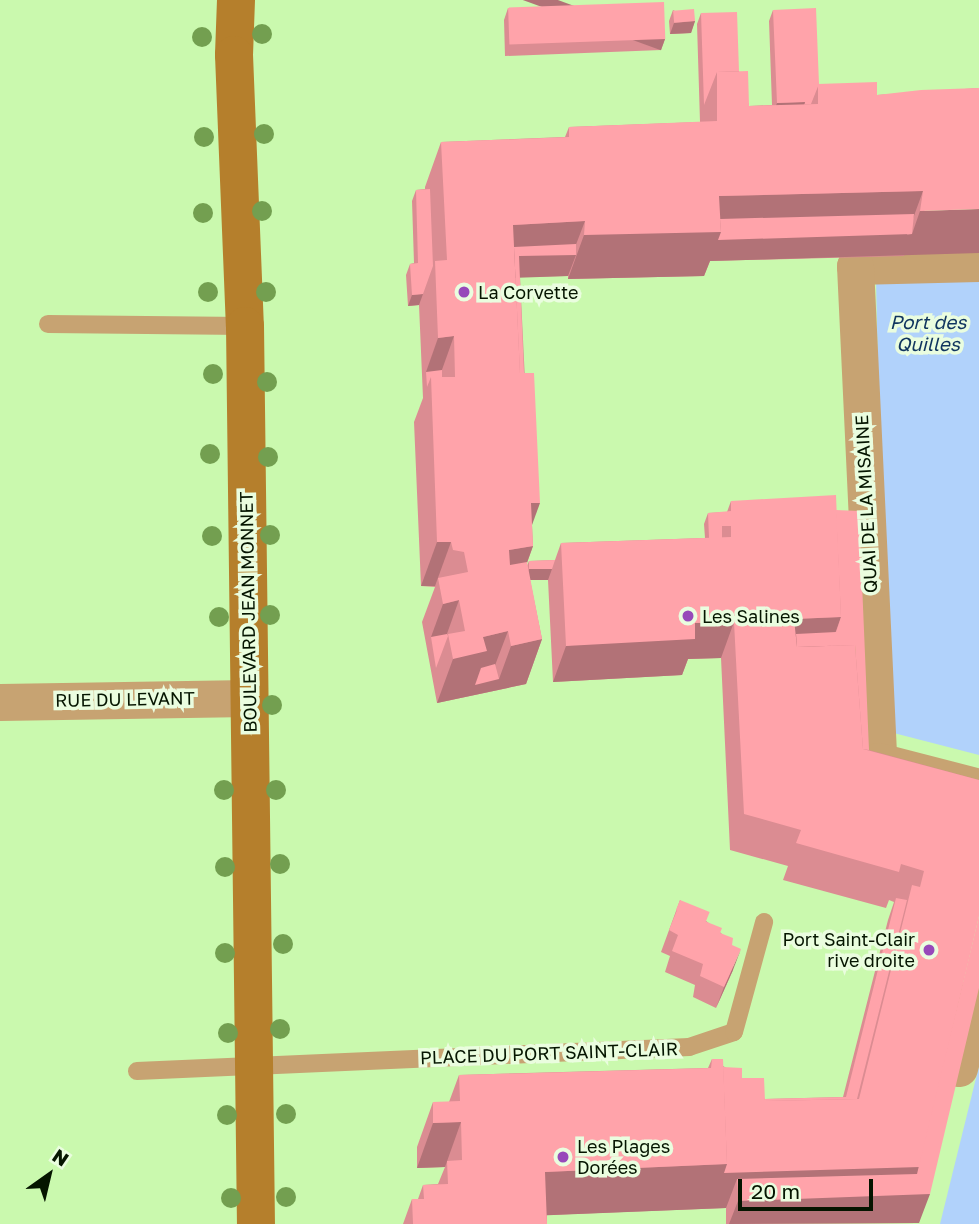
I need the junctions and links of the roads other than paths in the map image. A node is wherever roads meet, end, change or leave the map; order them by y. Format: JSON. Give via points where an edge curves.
{"nodes":[{"id":1,"x":236,"y":0,"type":"edge"},
{"id":2,"x":979,"y":263,"type":"edge"},
{"id":3,"x":48,"y":324,"type":"dead end"},
{"id":4,"x":245,"y":326,"type":"junction"},
{"id":5,"x":249,"y":698,"type":"junction"},
{"id":6,"x":0,"y":702,"type":"edge"},
{"id":7,"x":979,"y":787,"type":"edge"},
{"id":8,"x":764,"y":922,"type":"dead end"},
{"id":9,"x":979,"y":991,"type":"edge"},
{"id":10,"x":254,"y":1066,"type":"junction"},
{"id":11,"x":137,"y":1071,"type":"dead end"},
{"id":12,"x":952,"y":1095,"type":"edge"},
{"id":13,"x":256,"y":1224,"type":"edge"}],
"edges":[{"from":1,"to":4,"type":"street","name":"BOULEVARD JEAN MONNET","via":[[234,55]]},
{"from":2,"to":7,"type":"street","name":"QUAI DE LA MISAINE","via":[[855,266],[878,761]]},
{"from":3,"to":4,"type":"lane"},
{"from":4,"to":5,"type":"street","name":"BOULEVARD JEAN MONNET"},
{"from":5,"to":6,"type":"street","name":"RUE DU LEVANT"},
{"from":5,"to":10,"type":"street","name":"BOULEVARD JEAN MONNET"},
{"from":8,"to":10,"type":"lane","name":"PLACE DU PORT SAINT-CLAIR","via":[[734,1032],[689,1047]]},
{"from":9,"to":12,"type":"street"},
{"from":10,"to":11,"type":"lane"},
{"from":10,"to":13,"type":"street","name":"BOULEVARD JEAN MONNET"}]}
